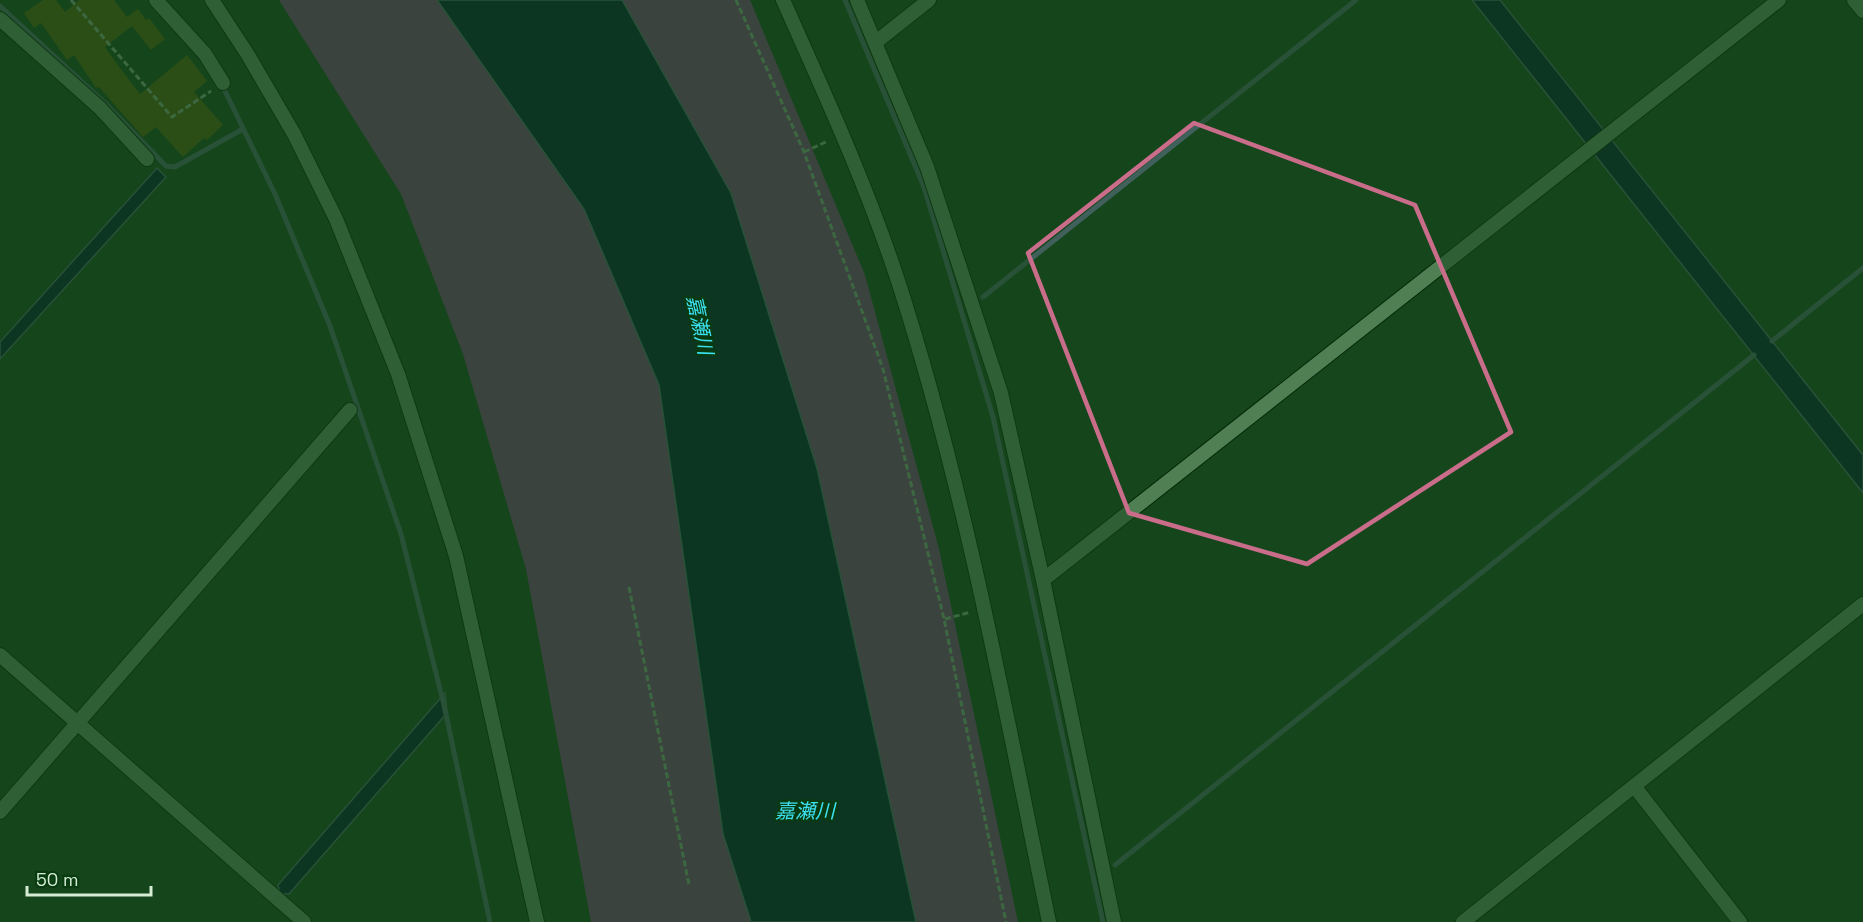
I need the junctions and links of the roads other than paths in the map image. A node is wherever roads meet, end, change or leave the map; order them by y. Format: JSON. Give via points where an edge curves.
{"nodes":[{"id":1,"x":156,"y":0,"type":"edge"},
{"id":2,"x":212,"y":0,"type":"edge"},
{"id":3,"x":783,"y":0,"type":"edge"},
{"id":4,"x":857,"y":0,"type":"edge"},
{"id":5,"x":929,"y":0,"type":"edge"},
{"id":6,"x":1779,"y":0,"type":"edge"},
{"id":7,"x":1854,"y":0,"type":"edge"},
{"id":8,"x":1863,"y":11,"type":"edge"},
{"id":9,"x":0,"y":19,"type":"edge"},
{"id":10,"x":876,"y":42,"type":"junction"},
{"id":11,"x":223,"y":83,"type":"road end"},
{"id":12,"x":147,"y":159,"type":"dead end"},
{"id":13,"x":350,"y":410,"type":"dead end"},
{"id":14,"x":1043,"y":580,"type":"junction"},
{"id":15,"x":1863,"y":604,"type":"edge"},
{"id":16,"x":0,"y":655,"type":"edge"},
{"id":17,"x":77,"y":723,"type":"junction"},
{"id":18,"x":1634,"y":786,"type":"junction"},
{"id":19,"x":0,"y":812,"type":"edge"},
{"id":20,"x":304,"y":922,"type":"edge"},
{"id":21,"x":537,"y":922,"type":"edge"},
{"id":22,"x":1049,"y":922,"type":"edge"},
{"id":23,"x":1114,"y":922,"type":"edge"},
{"id":24,"x":1463,"y":922,"type":"edge"},
{"id":25,"x":1740,"y":922,"type":"edge"}],
"edges":[{"from":1,"to":11,"type":"street","via":[[205,54]]},
{"from":2,"to":21,"type":"street","via":[[294,134],[336,219],[398,374],[456,556]]},
{"from":3,"to":22,"type":"street","via":[[843,133],[900,286],[941,429],[984,609]]},
{"from":4,"to":10,"type":"street"},
{"from":5,"to":10,"type":"street"},
{"from":6,"to":14,"type":"street"},
{"from":7,"to":8,"type":"street"},
{"from":9,"to":12,"type":"street","via":[[100,108]]},
{"from":10,"to":14,"type":"street","via":[[927,167],[1001,393]]},
{"from":13,"to":17,"type":"street"},
{"from":14,"to":23,"type":"street"},
{"from":15,"to":18,"type":"street"},
{"from":16,"to":17,"type":"street"},
{"from":17,"to":19,"type":"street"},
{"from":17,"to":20,"type":"street"},
{"from":18,"to":24,"type":"street"},
{"from":18,"to":25,"type":"street"}]}
